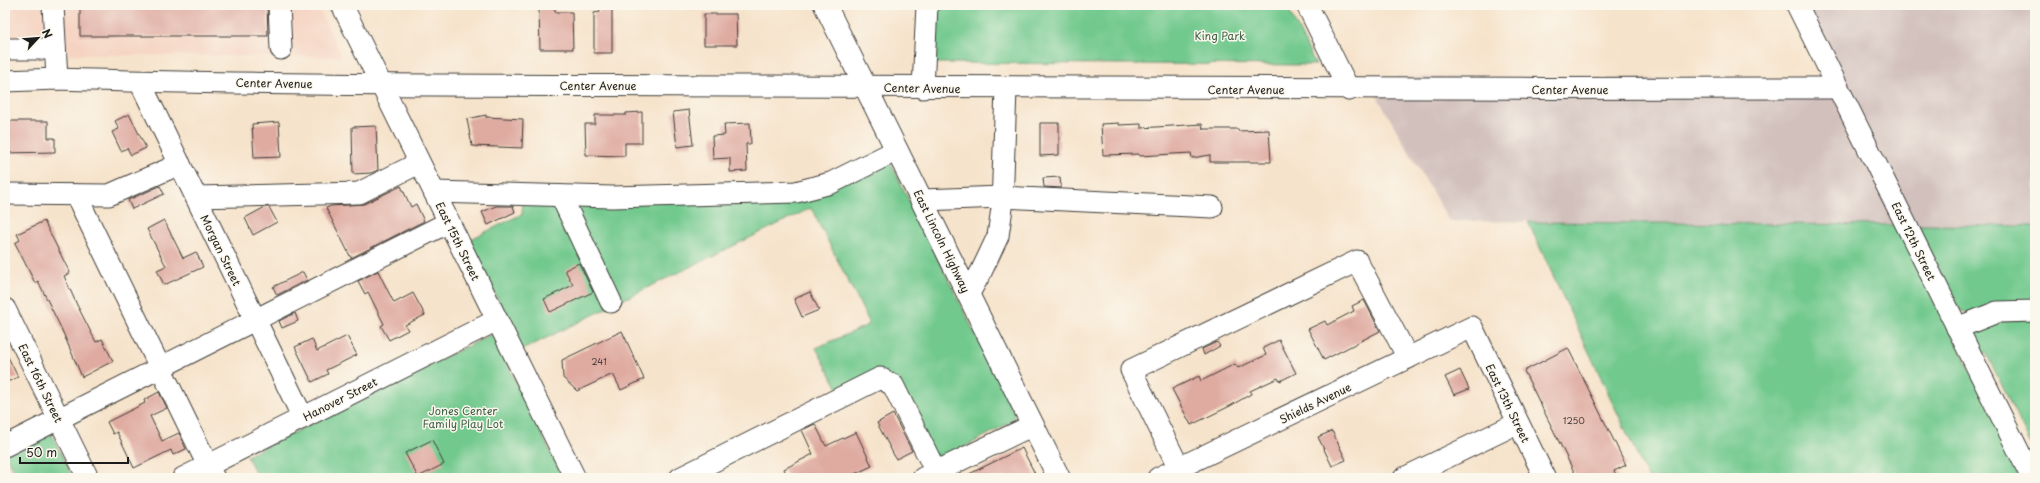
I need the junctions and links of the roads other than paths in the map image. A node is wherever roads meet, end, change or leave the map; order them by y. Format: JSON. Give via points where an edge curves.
{"nodes":[{"id":1,"x":53,"y":5,"type":"edge"},
{"id":2,"x":280,"y":5,"type":"edge"},
{"id":3,"x":342,"y":5,"type":"edge"},
{"id":4,"x":825,"y":5,"type":"edge"},
{"id":5,"x":927,"y":5,"type":"edge"},
{"id":6,"x":1307,"y":5,"type":"edge"},
{"id":7,"x":1797,"y":5,"type":"edge"},
{"id":8,"x":5,"y":49,"type":"edge"},
{"id":9,"x":55,"y":49,"type":"junction"},
{"id":10,"x":281,"y":49,"type":"dead end"},
{"id":11,"x":57,"y":80,"type":"junction"},
{"id":12,"x":5,"y":81,"type":"edge"},
{"id":13,"x":140,"y":82,"type":"junction"},
{"id":14,"x":381,"y":84,"type":"junction"},
{"id":15,"x":866,"y":87,"type":"junction"},
{"id":16,"x":923,"y":88,"type":"junction"},
{"id":17,"x":1006,"y":88,"type":"junction"},
{"id":18,"x":1838,"y":88,"type":"junction"},
{"id":19,"x":1349,"y":90,"type":"junction"},
{"id":20,"x":897,"y":150,"type":"junction"},
{"id":21,"x":419,"y":162,"type":"junction"},
{"id":22,"x":180,"y":164,"type":"junction"},
{"id":23,"x":434,"y":192,"type":"junction"},
{"id":24,"x":5,"y":194,"type":"edge"},
{"id":25,"x":76,"y":195,"type":"junction"},
{"id":26,"x":561,"y":196,"type":"junction"},
{"id":27,"x":196,"y":197,"type":"junction"},
{"id":28,"x":1002,"y":197,"type":"junction"},
{"id":29,"x":922,"y":200,"type":"junction"},
{"id":30,"x":1212,"y":207,"type":"dead end"},
{"id":31,"x":449,"y":222,"type":"junction"},
{"id":32,"x":968,"y":295,"type":"junction"},
{"id":33,"x":611,"y":302,"type":"dead end"},
{"id":34,"x":2035,"y":311,"type":"edge"},
{"id":35,"x":7,"y":318,"type":"edge"},
{"id":36,"x":255,"y":320,"type":"junction"},
{"id":37,"x":497,"y":320,"type":"junction"},
{"id":38,"x":1472,"y":328,"type":"joint"},
{"id":39,"x":1957,"y":328,"type":"junction"},
{"id":40,"x":1408,"y":358,"type":"junction"},
{"id":41,"x":161,"y":368,"type":"junction"},
{"id":42,"x":303,"y":418,"type":"junction"},
{"id":43,"x":60,"y":419,"type":"junction"},
{"id":44,"x":1518,"y":423,"type":"junction"},
{"id":45,"x":1033,"y":425,"type":"junction"},
{"id":46,"x":5,"y":446,"type":"edge"},
{"id":47,"x":211,"y":472,"type":"edge"},
{"id":48,"x":1181,"y":473,"type":"edge"},
{"id":49,"x":933,"y":476,"type":"edge"},
{"id":50,"x":88,"y":478,"type":"edge"},
{"id":51,"x":182,"y":478,"type":"edge"},
{"id":52,"x":575,"y":478,"type":"edge"},
{"id":53,"x":680,"y":478,"type":"edge"},
{"id":54,"x":1059,"y":478,"type":"edge"},
{"id":55,"x":1158,"y":478,"type":"edge"},
{"id":56,"x":1404,"y":478,"type":"edge"},
{"id":57,"x":1545,"y":478,"type":"edge"},
{"id":58,"x":2032,"y":478,"type":"edge"}],
"edges":[{"from":1,"to":9,"type":"street"},
{"from":2,"to":10,"type":"street"},
{"from":3,"to":14,"type":"street","name":"East 15th Street"},
{"from":4,"to":15,"type":"main road","name":"East Lincoln Highway"},
{"from":5,"to":16,"type":"street"},
{"from":6,"to":19,"type":"street"},
{"from":7,"to":18,"type":"street","name":"East 12th Street"},
{"from":8,"to":9,"type":"street"},
{"from":9,"to":11,"type":"street"},
{"from":11,"to":12,"type":"street","name":"Center Avenue"},
{"from":11,"to":13,"type":"street","name":"Center Avenue"},
{"from":13,"to":14,"type":"street","name":"Center Avenue"},
{"from":13,"to":22,"type":"street","name":"Morgan Street"},
{"from":14,"to":15,"type":"street","name":"Center Avenue"},
{"from":14,"to":21,"type":"street","name":"East 15th Street"},
{"from":15,"to":16,"type":"street","name":"Center Avenue"},
{"from":15,"to":20,"type":"main road","name":"East Lincoln Highway"},
{"from":16,"to":17,"type":"street","name":"Center Avenue"},
{"from":17,"to":19,"type":"street","name":"Center Avenue"},
{"from":17,"to":28,"type":"street"},
{"from":18,"to":19,"type":"street","name":"Center Avenue"},
{"from":18,"to":39,"type":"street","name":"East 12th Street"},
{"from":20,"to":26,"type":"street","via":[[831,184],[796,192]]},
{"from":20,"to":29,"type":"main road","name":"East Lincoln Highway"},
{"from":21,"to":23,"type":"street","name":"East 15th Street"},
{"from":21,"to":27,"type":"street","via":[[359,193]]},
{"from":22,"to":25,"type":"street","via":[[109,195]]},
{"from":22,"to":27,"type":"street","name":"Morgan Street"},
{"from":23,"to":26,"type":"street"},
{"from":23,"to":31,"type":"street","name":"East 15th Street"},
{"from":24,"to":25,"type":"street"},
{"from":25,"to":41,"type":"street"},
{"from":26,"to":33,"type":"street"},
{"from":27,"to":36,"type":"street","name":"Morgan Street"},
{"from":28,"to":29,"type":"street"},
{"from":28,"to":30,"type":"street"},
{"from":28,"to":32,"type":"street","via":[[998,236]]},
{"from":29,"to":32,"type":"main road","name":"East Lincoln Highway"},
{"from":31,"to":36,"type":"street"},
{"from":31,"to":37,"type":"street","name":"East 15th Street"},
{"from":32,"to":45,"type":"main road","name":"East Lincoln Highway"},
{"from":34,"to":39,"type":"street","via":[[1997,312]]},
{"from":35,"to":43,"type":"street","name":"East 16th Street"},
{"from":36,"to":41,"type":"street"},
{"from":36,"to":42,"type":"street","name":"Morgan Street"},
{"from":37,"to":42,"type":"street","name":"Hanover Street"},
{"from":37,"to":52,"type":"street","name":"East 15th Street"},
{"from":38,"to":40,"type":"street","name":"Shields Avenue"},
{"from":38,"to":44,"type":"street","name":"East 13th Street"},
{"from":39,"to":58,"type":"street","name":"East 12th Street"},
{"from":40,"to":48,"type":"street","name":"Shields Avenue"},
{"from":40,"to":48,"type":"street","via":[[1357,261],[1131,370]]},
{"from":41,"to":43,"type":"street"},
{"from":41,"to":47,"type":"street"},
{"from":42,"to":47,"type":"street","name":"Hanover Street"},
{"from":43,"to":46,"type":"street"},
{"from":43,"to":50,"type":"street","name":"East 16th Street"},
{"from":44,"to":56,"type":"street"},
{"from":44,"to":57,"type":"street","name":"East 13th Street"},
{"from":45,"to":49,"type":"street"},
{"from":45,"to":54,"type":"main road","name":"East Lincoln Highway"},
{"from":47,"to":51,"type":"street","name":"Hanover Street"},
{"from":48,"to":55,"type":"street","name":"Shields Avenue"},
{"from":49,"to":53,"type":"street","via":[[893,385],[880,378]]}]}
